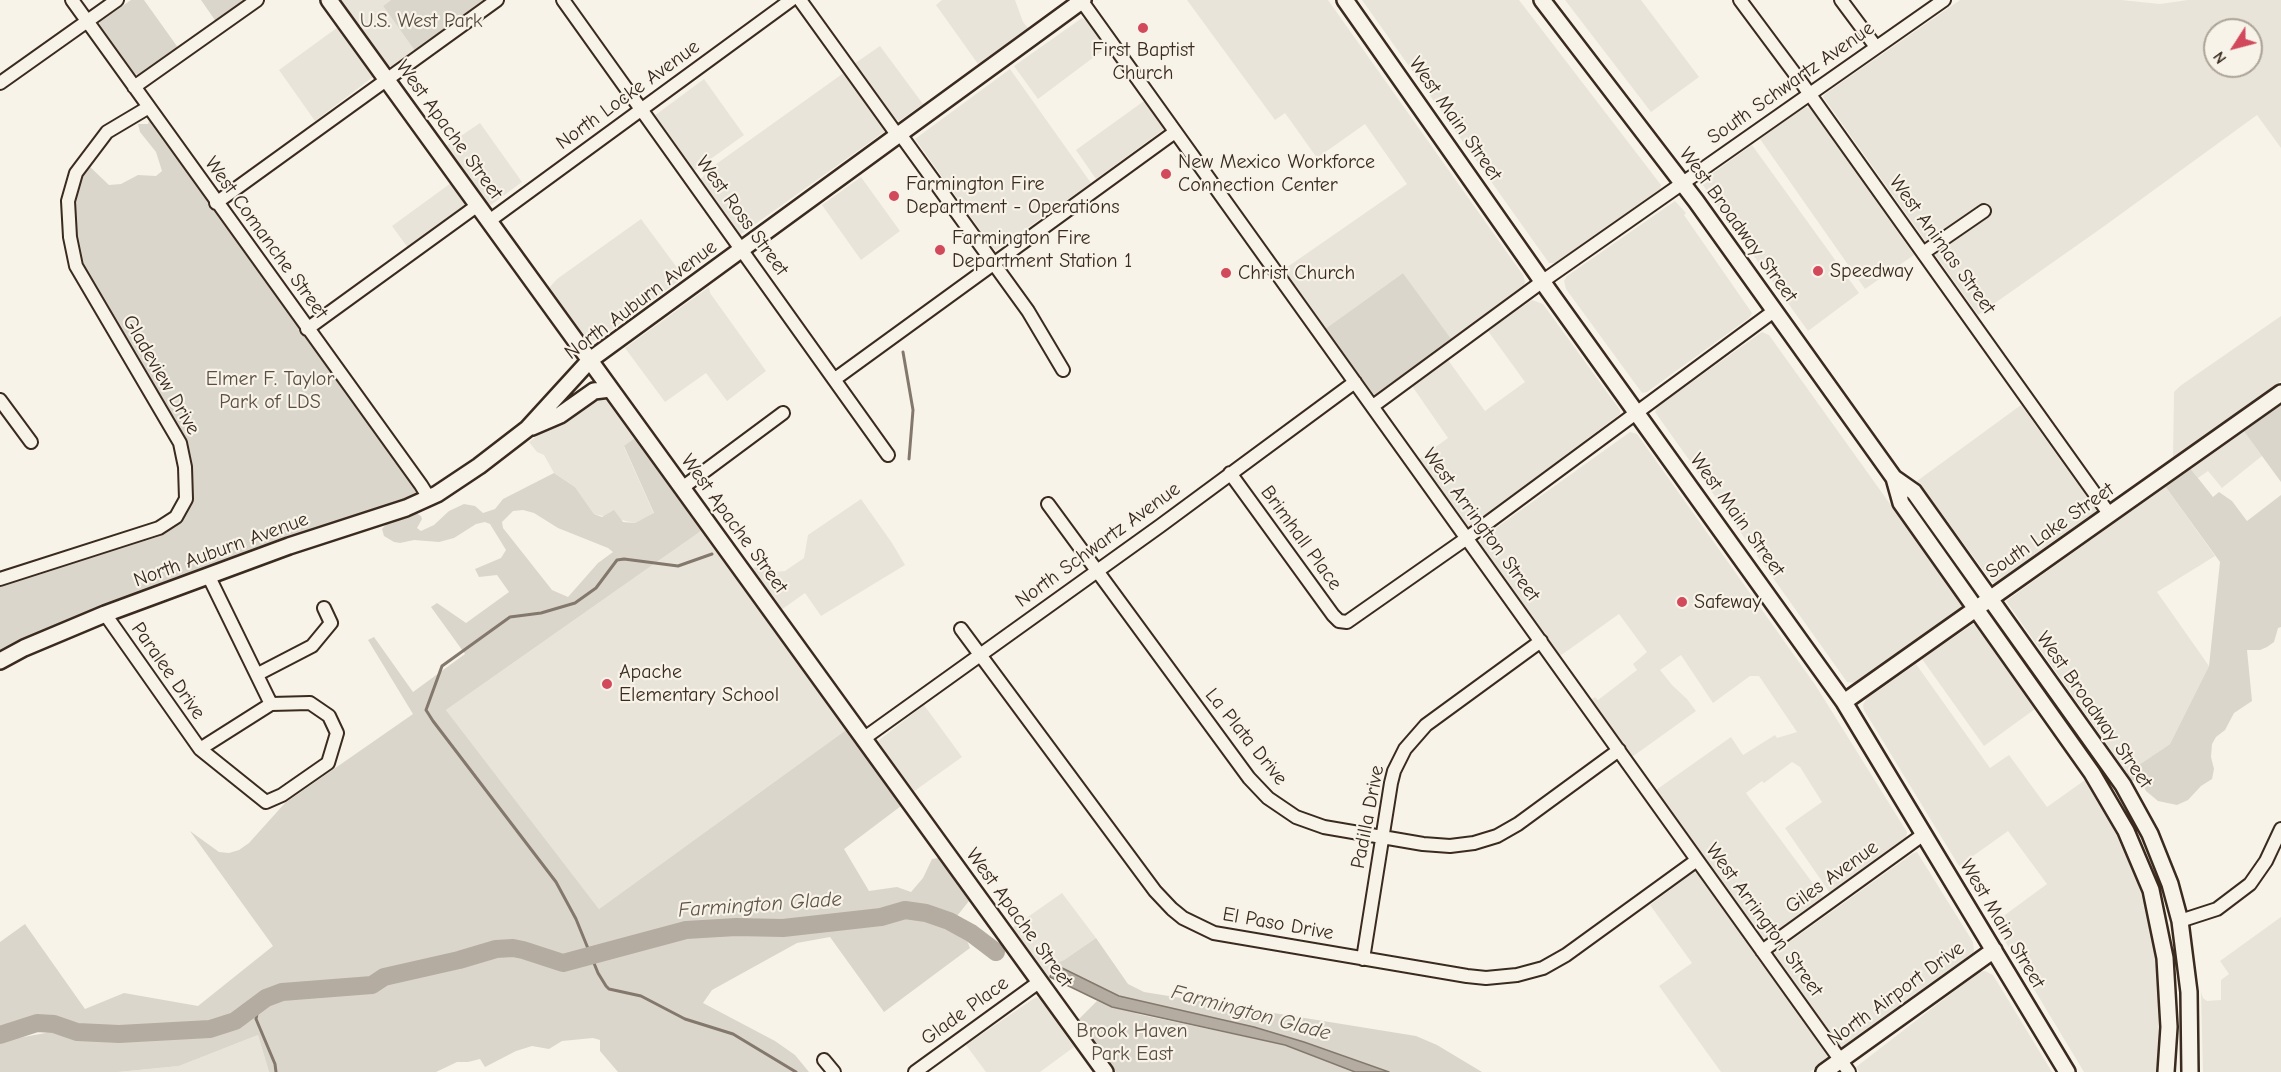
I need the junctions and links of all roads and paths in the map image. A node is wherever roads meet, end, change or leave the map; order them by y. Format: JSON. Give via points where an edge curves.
{"nodes":[{"id":1,"x":72,"y":0,"type":"edge"},
{"id":2,"x":117,"y":0,"type":"edge"},
{"id":3,"x":257,"y":0,"type":"edge"},
{"id":4,"x":329,"y":0,"type":"edge"},
{"id":5,"x":497,"y":0,"type":"edge"},
{"id":6,"x":563,"y":0,"type":"edge"},
{"id":7,"x":791,"y":0,"type":"edge"},
{"id":8,"x":800,"y":0,"type":"edge"},
{"id":9,"x":1082,"y":0,"type":"edge"},
{"id":10,"x":1345,"y":0,"type":"edge"},
{"id":11,"x":1542,"y":0,"type":"edge"},
{"id":12,"x":1740,"y":0,"type":"edge"},
{"id":13,"x":1841,"y":0,"type":"edge"},
{"id":14,"x":1944,"y":0,"type":"edge"},
{"id":15,"x":87,"y":21,"type":"junction"},
{"id":16,"x":1876,"y":47,"type":"junction"},
{"id":17,"x":387,"y":79,"type":"junction"},
{"id":18,"x":0,"y":83,"type":"edge"},
{"id":19,"x":134,"y":87,"type":"junction"},
{"id":20,"x":1810,"y":94,"type":"junction"},
{"id":21,"x":149,"y":107,"type":"junction"},
{"id":22,"x":641,"y":110,"type":"junction"},
{"id":23,"x":1174,"y":132,"type":"junction"},
{"id":24,"x":899,"y":135,"type":"junction"},
{"id":25,"x":1682,"y":183,"type":"junction"},
{"id":26,"x":216,"y":203,"type":"junction"},
{"id":27,"x":477,"y":205,"type":"junction"},
{"id":28,"x":1984,"y":211,"type":"dead end"},
{"id":29,"x":489,"y":221,"type":"junction"},
{"id":30,"x":742,"y":249,"type":"junction"},
{"id":31,"x":1923,"y":253,"type":"junction"},
{"id":32,"x":993,"y":262,"type":"junction"},
{"id":33,"x":1543,"y":281,"type":"junction"},
{"id":34,"x":1774,"y":311,"type":"junction"},
{"id":35,"x":307,"y":328,"type":"junction"},
{"id":36,"x":590,"y":360,"type":"junction"},
{"id":37,"x":1063,"y":370,"type":"dead end"},
{"id":38,"x":835,"y":379,"type":"junction"},
{"id":39,"x":1355,"y":382,"type":"junction"},
{"id":40,"x":610,"y":389,"type":"junction"},
{"id":41,"x":2281,"y":393,"type":"edge"},
{"id":42,"x":0,"y":400,"type":"edge"},
{"id":43,"x":1373,"y":406,"type":"junction"},
{"id":44,"x":1636,"y":411,"type":"junction"},
{"id":45,"x":783,"y":413,"type":"dead end"},
{"id":46,"x":527,"y":429,"type":"junction"},
{"id":47,"x":31,"y":442,"type":"dead end"},
{"id":48,"x":888,"y":455,"type":"dead end"},
{"id":49,"x":1230,"y":473,"type":"junction"},
{"id":50,"x":1894,"y":478,"type":"junction"},
{"id":51,"x":682,"y":488,"type":"junction"},
{"id":52,"x":429,"y":498,"type":"junction"},
{"id":53,"x":1048,"y":504,"type":"dead end"},
{"id":54,"x":2109,"y":514,"type":"junction"},
{"id":55,"x":1467,"y":538,"type":"junction"},
{"id":56,"x":1096,"y":570,"type":"junction"},
{"id":57,"x":208,"y":575,"type":"junction"},
{"id":58,"x":0,"y":579,"type":"edge"},
{"id":59,"x":1990,"y":599,"type":"junction"},
{"id":60,"x":324,"y":608,"type":"dead end"},
{"id":61,"x":1977,"y":609,"type":"junction"},
{"id":62,"x":105,"y":614,"type":"junction"},
{"id":63,"x":962,"y":629,"type":"dead end"},
{"id":64,"x":1541,"y":641,"type":"junction"},
{"id":65,"x":980,"y":654,"type":"junction"},
{"id":66,"x":0,"y":661,"type":"edge"},
{"id":67,"x":258,"y":674,"type":"junction"},
{"id":68,"x":1844,"y":702,"type":"junction"},
{"id":69,"x":271,"y":704,"type":"junction"},
{"id":70,"x":863,"y":739,"type":"junction"},
{"id":71,"x":200,"y":749,"type":"junction"},
{"id":72,"x":1619,"y":750,"type":"junction"},
{"id":73,"x":2281,"y":829,"type":"edge"},
{"id":74,"x":1924,"y":834,"type":"junction"},
{"id":75,"x":1384,"y":838,"type":"junction"},
{"id":76,"x":1697,"y":860,"type":"junction"},
{"id":77,"x":2180,"y":921,"type":"junction"},
{"id":78,"x":1762,"y":951,"type":"junction"},
{"id":79,"x":1994,"y":951,"type":"junction"},
{"id":80,"x":1363,"y":959,"type":"junction"},
{"id":81,"x":1039,"y":982,"type":"junction"},
{"id":82,"x":824,"y":1060,"type":"dead end"},
{"id":83,"x":1845,"y":1066,"type":"edge"},
{"id":84,"x":834,"y":1072,"type":"edge"},
{"id":85,"x":915,"y":1072,"type":"edge"},
{"id":86,"x":1105,"y":1072,"type":"edge"},
{"id":87,"x":1824,"y":1072,"type":"edge"},
{"id":88,"x":2067,"y":1072,"type":"edge"},
{"id":89,"x":2166,"y":1072,"type":"edge"},
{"id":90,"x":2190,"y":1072,"type":"edge"}],
"edges":[{"from":1,"to":15,"type":"street","name":"West Comanche Street"},
{"from":2,"to":15,"type":"street"},
{"from":3,"to":19,"type":"street"},
{"from":4,"to":17,"type":"main road","name":"West Apache Street"},
{"from":5,"to":17,"type":"street"},
{"from":6,"to":22,"type":"street","name":"West Ross Street"},
{"from":7,"to":22,"type":"street","name":"North Locke Avenue"},
{"from":8,"to":24,"type":"street"},
{"from":9,"to":23,"type":"street","name":"West Arrington Street"},
{"from":9,"to":24,"type":"main road","name":"North Auburn Avenue"},
{"from":10,"to":33,"type":"main road","name":"West Main Street"},
{"from":11,"to":25,"type":"main road","name":"West Broadway Street"},
{"from":12,"to":20,"type":"street","name":"West Animas Street"},
{"from":13,"to":16,"type":"street"},
{"from":14,"to":16,"type":"street","name":"South Schwartz Avenue"},
{"from":15,"to":18,"type":"street"},
{"from":15,"to":19,"type":"street","name":"West Comanche Street"},
{"from":16,"to":20,"type":"street","name":"South Schwartz Avenue"},
{"from":17,"to":26,"type":"street"},
{"from":17,"to":27,"type":"main road","name":"West Apache Street"},
{"from":19,"to":21,"type":"street","name":"West Comanche Street"},
{"from":20,"to":25,"type":"street","name":"South Schwartz Avenue"},
{"from":20,"to":31,"type":"street","name":"West Animas Street"},
{"from":21,"to":26,"type":"street","name":"West Comanche Street"},
{"from":21,"to":58,"type":"street","name":"Gladeview Drive","via":[[106,132],[76,173],[68,201],[70,237],[76,266],[180,443],[186,499],[176,517],[159,528]]},
{"from":22,"to":29,"type":"street","name":"North Locke Avenue"},
{"from":22,"to":30,"type":"street","name":"West Ross Street"},
{"from":23,"to":32,"type":"street"},
{"from":23,"to":39,"type":"street","name":"West Arrington Street"},
{"from":24,"to":30,"type":"main road","name":"North Auburn Avenue"},
{"from":24,"to":32,"type":"street"},
{"from":25,"to":33,"type":"street","name":"South Schwartz Avenue"},
{"from":25,"to":34,"type":"main road","name":"West Broadway Street"},
{"from":26,"to":35,"type":"street","name":"West Comanche Street"},
{"from":27,"to":29,"type":"main road","name":"West Apache Street"},
{"from":27,"to":35,"type":"street"},
{"from":28,"to":31,"type":"street"},
{"from":29,"to":36,"type":"main road","name":"West Apache Street"},
{"from":30,"to":36,"type":"main road","name":"North Auburn Avenue"},
{"from":30,"to":38,"type":"street","name":"West Ross Street"},
{"from":31,"to":54,"type":"street","name":"West Animas Street"},
{"from":32,"to":37,"type":"street"},
{"from":32,"to":38,"type":"street"},
{"from":33,"to":43,"type":"street"},
{"from":33,"to":44,"type":"main road","name":"West Main Street"},
{"from":34,"to":44,"type":"street"},
{"from":34,"to":50,"type":"main road","name":"West Broadway Street"},
{"from":35,"to":52,"type":"street","name":"West Comanche Street"},
{"from":36,"to":40,"type":"main road","name":"West Apache Street"},
{"from":36,"to":46,"type":"main road","name":"North Auburn Avenue"},
{"from":38,"to":48,"type":"street","name":"West Ross Street"},
{"from":39,"to":43,"type":"street","name":"West Arrington Street"},
{"from":39,"to":49,"type":"street","name":"North Schwartz Avenue"},
{"from":40,"to":46,"type":"main road","via":[[594,391],[560,415]]},
{"from":40,"to":51,"type":"main road","name":"West Apache Street"},
{"from":41,"to":54,"type":"main road","name":"South Lake Street"},
{"from":42,"to":47,"type":"street"},
{"from":43,"to":55,"type":"street","name":"West Arrington Street"},
{"from":44,"to":55,"type":"street"},
{"from":44,"to":68,"type":"main road","name":"West Main Street"},
{"from":45,"to":51,"type":"street"},
{"from":46,"to":52,"type":"main road","name":"North Auburn Avenue"},
{"from":49,"to":55,"type":"street","name":"Brimhall Place","via":[[1333,615],[1343,622]]},
{"from":49,"to":56,"type":"street","name":"North Schwartz Avenue"},
{"from":50,"to":59,"type":"main road","name":"West Broadway Street","via":[[1914,492]]},
{"from":50,"to":61,"type":"main road","name":"West Broadway Street","via":[[1901,503]]},
{"from":51,"to":70,"type":"main road","name":"West Apache Street"},
{"from":52,"to":57,"type":"main road","name":"North Auburn Avenue"},
{"from":53,"to":56,"type":"street","name":"La Plata Drive"},
{"from":54,"to":59,"type":"main road","name":"South Lake Street"},
{"from":55,"to":64,"type":"street","name":"West Arrington Street"},
{"from":56,"to":65,"type":"street","name":"North Schwartz Avenue"},
{"from":56,"to":75,"type":"street","name":"La Plata Drive","via":[[1249,778],[1268,798],[1311,823]]},
{"from":57,"to":62,"type":"main road","name":"North Auburn Avenue"},
{"from":57,"to":67,"type":"street"},
{"from":59,"to":61,"type":"main road","name":"South Lake Street"},
{"from":59,"to":77,"type":"main road","name":"West Broadway Street","via":[[2123,785],[2150,834]]},
{"from":60,"to":67,"type":"street","via":[[331,623],[312,646]]},
{"from":61,"to":68,"type":"main road","name":"South Lake Street"},
{"from":61,"to":89,"type":"main road","name":"West Broadway Street","via":[[2103,790],[2151,890],[2165,958],[2169,1027]]},
{"from":62,"to":66,"type":"main road","name":"North Auburn Avenue"},
{"from":62,"to":71,"type":"street","name":"Paralee Drive"},
{"from":63,"to":65,"type":"street","name":"El Paso Drive"},
{"from":64,"to":72,"type":"street","name":"West Arrington Street"},
{"from":64,"to":75,"type":"street","name":"Padilla Drive","via":[[1412,738],[1394,771]]},
{"from":65,"to":70,"type":"street","name":"North Schwartz Avenue"},
{"from":65,"to":80,"type":"street","name":"El Paso Drive","via":[[1172,909],[1195,926],[1214,933]]},
{"from":67,"to":69,"type":"street"},
{"from":68,"to":74,"type":"main road","name":"West Main Street"},
{"from":69,"to":71,"type":"street"},
{"from":69,"to":71,"type":"street","name":"Paralee Drive","via":[[310,703],[329,716],[337,733],[328,763],[282,795],[266,802]]},
{"from":70,"to":81,"type":"main road","name":"West Apache Street"},
{"from":72,"to":75,"type":"street","name":"La Plata Drive","via":[[1497,836],[1450,846]]},
{"from":72,"to":76,"type":"street","name":"West Arrington Street"},
{"from":73,"to":77,"type":"street","via":[[2266,861],[2244,890],[2217,909]]},
{"from":74,"to":78,"type":"street","name":"Giles Avenue"},
{"from":74,"to":79,"type":"main road","name":"West Main Street"},
{"from":75,"to":80,"type":"street","name":"Padilla Drive"},
{"from":76,"to":78,"type":"street","name":"West Arrington Street"},
{"from":76,"to":80,"type":"street","name":"El Paso Drive","via":[[1566,955],[1530,972],[1486,978]]},
{"from":77,"to":90,"type":"main road","name":"West Broadway Street","via":[[2189,992]]},
{"from":78,"to":83,"type":"street","name":"West Arrington Street"},
{"from":79,"to":83,"type":"main road","name":"North Airport Drive"},
{"from":79,"to":88,"type":"main road","name":"West Main Street"},
{"from":81,"to":85,"type":"street","name":"Glade Place"},
{"from":81,"to":86,"type":"main road","name":"West Apache Street"},
{"from":82,"to":84,"type":"street"},
{"from":83,"to":87,"type":"main road","name":"North Airport Drive"}]}
